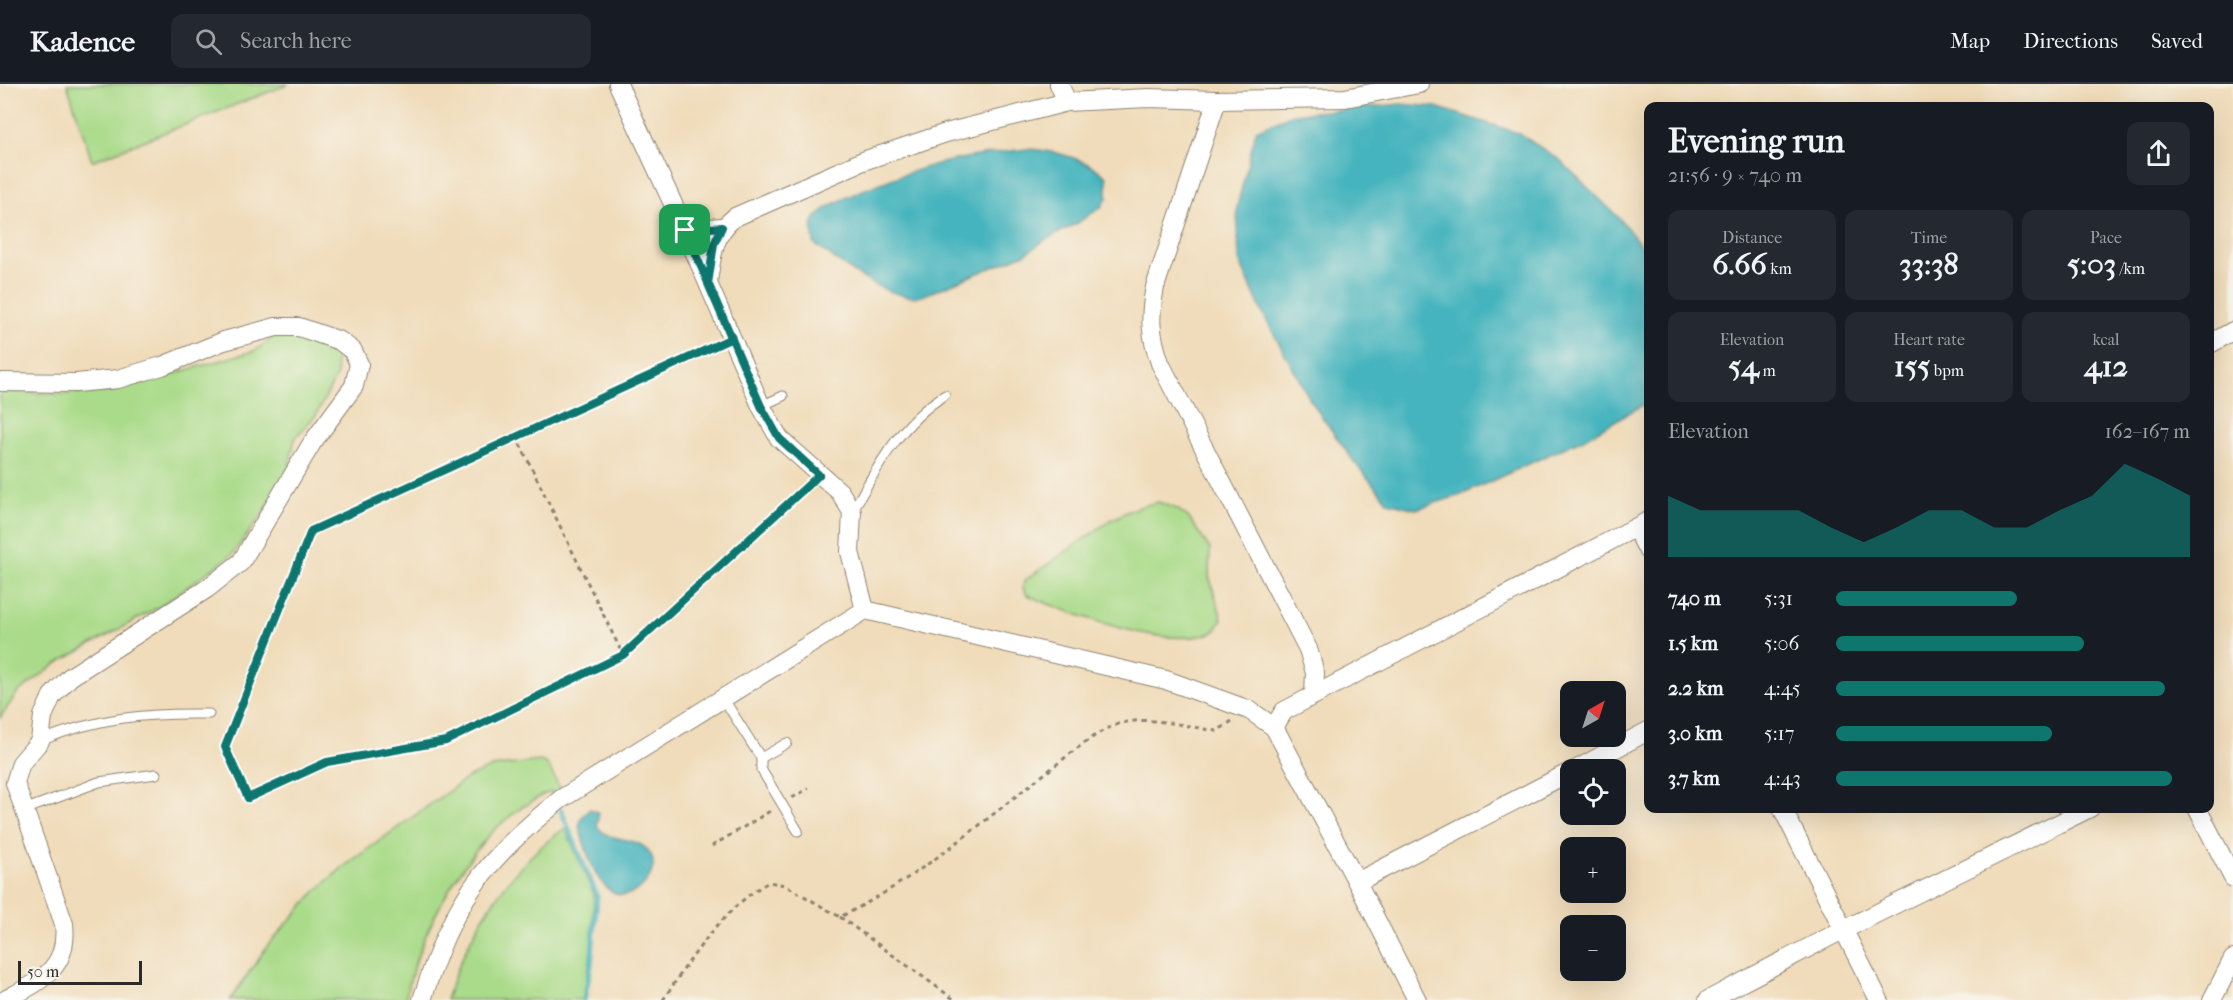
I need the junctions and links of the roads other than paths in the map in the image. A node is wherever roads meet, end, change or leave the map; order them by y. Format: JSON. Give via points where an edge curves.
{"nodes":[{"id":1,"x":618,"y":84,"type":"edge"},
{"id":2,"x":1059,"y":84,"type":"edge"},
{"id":3,"x":1419,"y":84,"type":"edge"},
{"id":4,"x":1217,"y":100,"type":"junction"},
{"id":5,"x":1067,"y":102,"type":"junction"},
{"id":6,"x":722,"y":227,"type":"junction"},
{"id":7,"x":685,"y":230,"type":"junction"},
{"id":8,"x":708,"y":284,"type":"junction"},
{"id":9,"x":2233,"y":331,"type":"edge"},
{"id":10,"x":2214,"y":342,"type":"edge"},
{"id":11,"x":0,"y":382,"type":"edge"},
{"id":12,"x":945,"y":395,"type":"dead end"},
{"id":13,"x":783,"y":396,"type":"dead end"},
{"id":14,"x":761,"y":406,"type":"junction"},
{"id":15,"x":852,"y":512,"type":"junction"},
{"id":16,"x":1642,"y":524,"type":"edge"},
{"id":17,"x":865,"y":610,"type":"junction"},
{"id":18,"x":1314,"y":694,"type":"junction"},
{"id":19,"x":723,"y":698,"type":"junction"},
{"id":20,"x":209,"y":714,"type":"dead end"},
{"id":21,"x":1274,"y":727,"type":"junction"},
{"id":22,"x":1644,"y":733,"type":"edge"},
{"id":23,"x":40,"y":741,"type":"junction"},
{"id":24,"x":787,"y":743,"type":"dead end"},
{"id":25,"x":761,"y":758,"type":"junction"},
{"id":26,"x":1596,"y":759,"type":"edge"},
{"id":27,"x":156,"y":774,"type":"dead end"},
{"id":28,"x":1560,"y":777,"type":"edge"},
{"id":29,"x":24,"y":810,"type":"junction"},
{"id":30,"x":1784,"y":813,"type":"edge"},
{"id":31,"x":2080,"y":813,"type":"edge"},
{"id":32,"x":2200,"y":813,"type":"edge"},
{"id":33,"x":798,"y":831,"type":"dead end"},
{"id":34,"x":2233,"y":878,"type":"edge"},
{"id":35,"x":1357,"y":882,"type":"junction"},
{"id":36,"x":1843,"y":931,"type":"junction"},
{"id":37,"x":2233,"y":959,"type":"edge"},
{"id":38,"x":5,"y":1000,"type":"edge"},
{"id":39,"x":422,"y":1000,"type":"edge"},
{"id":40,"x":1417,"y":1000,"type":"edge"},
{"id":41,"x":1708,"y":1000,"type":"edge"},
{"id":42,"x":1879,"y":1000,"type":"edge"},
{"id":43,"x":2212,"y":1000,"type":"edge"}],
"edges":[{"from":1,"to":7,"type":"street"},
{"from":2,"to":5,"type":"street"},
{"from":3,"to":4,"type":"street","via":[[1345,98]]},
{"from":4,"to":5,"type":"street"},
{"from":4,"to":18,"type":"street","via":[[1155,287],[1149,316],[1152,337],[1160,363],[1308,649],[1315,673]]},
{"from":5,"to":6,"type":"street","via":[[946,133],[863,161],[735,217]]},
{"from":6,"to":7,"type":"street"},
{"from":6,"to":8,"type":"street","via":[[714,244]]},
{"from":7,"to":8,"type":"street"},
{"from":8,"to":14,"type":"street"},
{"from":9,"to":10,"type":"street"},
{"from":11,"to":23,"type":"street","via":[[118,379],[276,327],[299,327],[340,341],[353,351],[359,364],[354,386],[312,443],[241,562],[208,588],[70,677],[52,696]]},
{"from":12,"to":15,"type":"lane","via":[[907,426]]},
{"from":13,"to":14,"type":"lane"},
{"from":14,"to":15,"type":"street","via":[[779,438],[840,492]]},
{"from":15,"to":17,"type":"street","via":[[850,552]]},
{"from":16,"to":18,"type":"street"},
{"from":17,"to":19,"type":"street"},
{"from":17,"to":21,"type":"street","via":[[1166,680],[1249,710]]},
{"from":18,"to":21,"type":"street","via":[[1284,711]]},
{"from":19,"to":25,"type":"lane"},
{"from":19,"to":39,"type":"street","via":[[561,799],[483,870],[455,913]]},
{"from":20,"to":23,"type":"lane","via":[[166,713],[78,725]]},
{"from":21,"to":35,"type":"street"},
{"from":22,"to":26,"type":"street"},
{"from":23,"to":29,"type":"street","via":[[17,770],[15,783]]},
{"from":24,"to":25,"type":"lane"},
{"from":25,"to":33,"type":"lane","via":[[761,769]]},
{"from":27,"to":29,"type":"lane","via":[[99,782]]},
{"from":28,"to":35,"type":"street"},
{"from":29,"to":38,"type":"street","via":[[64,924],[66,946],[62,958],[47,975]]},
{"from":30,"to":36,"type":"street"},
{"from":31,"to":36,"type":"street"},
{"from":32,"to":34,"type":"street"},
{"from":35,"to":40,"type":"street"},
{"from":36,"to":41,"type":"street"},
{"from":36,"to":42,"type":"street"},
{"from":37,"to":43,"type":"street"}]}
